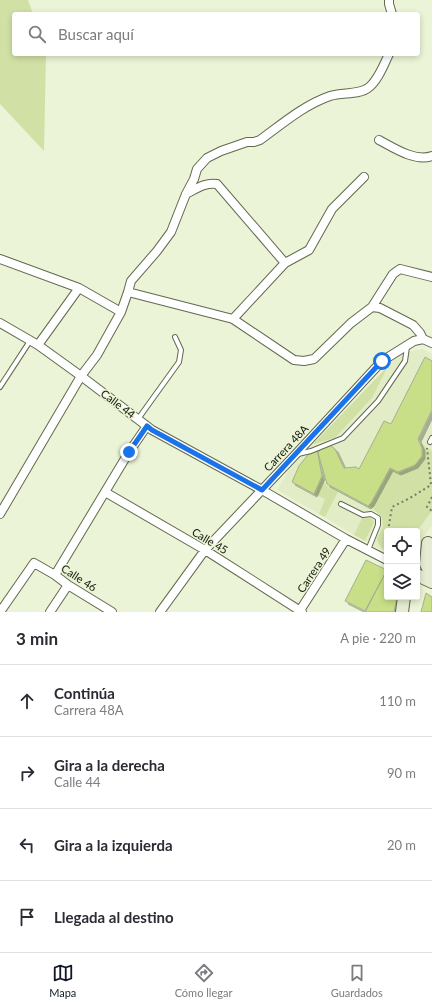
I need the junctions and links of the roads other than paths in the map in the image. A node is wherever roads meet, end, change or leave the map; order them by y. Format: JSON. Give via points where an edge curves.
{"nodes":[{"id":1,"x":389,"y":0,"type":"edge"},
{"id":2,"x":391,"y":12,"type":"edge"},
{"id":3,"x":388,"y":56,"type":"edge"},
{"id":4,"x":379,"y":140,"type":"dead end"},
{"id":5,"x":432,"y":156,"type":"edge"},
{"id":6,"x":364,"y":177,"type":"dead end"},
{"id":7,"x":186,"y":194,"type":"junction"},
{"id":8,"x":0,"y":259,"type":"edge"},
{"id":9,"x":285,"y":263,"type":"junction"},
{"id":10,"x":432,"y":277,"type":"edge"},
{"id":11,"x":78,"y":288,"type":"junction"},
{"id":12,"x":128,"y":292,"type":"junction"},
{"id":13,"x":372,"y":307,"type":"junction"},
{"id":14,"x":121,"y":312,"type":"junction"},
{"id":15,"x":233,"y":319,"type":"junction"},
{"id":16,"x":0,"y":323,"type":"edge"},
{"id":17,"x":175,"y":337,"type":"dead end"},
{"id":18,"x":423,"y":339,"type":"junction"},
{"id":19,"x":34,"y":343,"type":"junction"},
{"id":20,"x":432,"y":343,"type":"edge"},
{"id":21,"x":407,"y":346,"type":"junction"},
{"id":22,"x":81,"y":376,"type":"junction"},
{"id":23,"x":0,"y":387,"type":"edge"},
{"id":24,"x":138,"y":419,"type":"junction"},
{"id":25,"x":147,"y":426,"type":"junction"},
{"id":26,"x":296,"y":454,"type":"junction"},
{"id":27,"x":262,"y":490,"type":"junction"},
{"id":28,"x":105,"y":492,"type":"junction"},
{"id":29,"x":341,"y":504,"type":"dead end"},
{"id":30,"x":0,"y":514,"type":"edge"},
{"id":31,"x":346,"y":539,"type":"junction"},
{"id":32,"x":430,"y":540,"type":"edge"},
{"id":33,"x":205,"y":550,"type":"junction"},
{"id":34,"x":368,"y":550,"type":"junction"},
{"id":35,"x":420,"y":555,"type":"edge"},
{"id":36,"x":384,"y":558,"type":"edge"},
{"id":37,"x":55,"y":575,"type":"junction"},
{"id":38,"x":420,"y":576,"type":"edge"},
{"id":39,"x":432,"y":576,"type":"edge"},
{"id":40,"x":432,"y":582,"type":"edge"},
{"id":41,"x":68,"y":585,"type":"junction"},
{"id":42,"x":404,"y":600,"type":"edge"},
{"id":43,"x":0,"y":612,"type":"edge"},
{"id":44,"x":50,"y":612,"type":"edge"},
{"id":45,"x":112,"y":612,"type":"edge"},
{"id":46,"x":160,"y":612,"type":"edge"},
{"id":47,"x":301,"y":612,"type":"edge"},
{"id":48,"x":402,"y":612,"type":"edge"}],
"edges":[{"from":1,"to":2,"type":"street"},
{"from":3,"to":7,"type":"street","via":[[375,82],[365,90],[323,99],[301,110],[260,140],[221,151],[208,158],[197,169]]},
{"from":4,"to":5,"type":"street","via":[[407,155],[427,158]]},
{"from":6,"to":9,"type":"street","via":[[332,210],[309,250]]},
{"from":7,"to":9,"type":"street","via":[[204,184],[217,184]]},
{"from":7,"to":12,"type":"street","via":[[171,232],[131,281]]},
{"from":8,"to":11,"type":"street"},
{"from":9,"to":15,"type":"street"},
{"from":10,"to":13,"type":"street","via":[[400,269],[393,274]]},
{"from":11,"to":14,"type":"street"},
{"from":11,"to":19,"type":"street"},
{"from":12,"to":14,"type":"street"},
{"from":12,"to":15,"type":"street"},
{"from":13,"to":15,"type":"street","via":[[314,358],[304,361],[294,360]]},
{"from":13,"to":18,"type":"street","via":[[380,308],[413,325]]},
{"from":14,"to":22,"type":"street"},
{"from":16,"to":19,"type":"street","name":"Calle 44"},
{"from":17,"to":24,"type":"lane","via":[[181,350],[179,362]]},
{"from":18,"to":20,"type":"street"},
{"from":18,"to":21,"type":"street","name":"Carrera 48A"},
{"from":19,"to":22,"type":"street","name":"Calle 44"},
{"from":19,"to":23,"type":"lane"},
{"from":21,"to":26,"type":"street","name":"Carrera 48A","via":[[382,361]]},
{"from":21,"to":26,"type":"lane","via":[[405,361],[378,401],[343,438]]},
{"from":22,"to":24,"type":"street","name":"Calle 44"},
{"from":22,"to":30,"type":"street"},
{"from":24,"to":25,"type":"street","name":"Calle 44"},
{"from":25,"to":27,"type":"street","name":"Calle 44"},
{"from":25,"to":28,"type":"street"},
{"from":26,"to":27,"type":"street","name":"Carrera 48A"},
{"from":27,"to":31,"type":"street","name":"Calle 44"},
{"from":27,"to":33,"type":"street","name":"Carrera 48A"},
{"from":28,"to":33,"type":"street","name":"Calle 45"},
{"from":28,"to":37,"type":"street"},
{"from":29,"to":34,"type":"lane","via":[[363,516],[371,514],[378,518],[378,525]]},
{"from":31,"to":34,"type":"street","name":"Calle 44"},
{"from":31,"to":47,"type":"street","name":"Carrera 49"},
{"from":32,"to":35,"type":"street"},
{"from":32,"to":39,"type":"street","via":[[426,564]]},
{"from":33,"to":46,"type":"street","name":"Carrera 48A"},
{"from":33,"to":47,"type":"street","name":"Calle 45"},
{"from":34,"to":36,"type":"street","name":"Calle 44"},
{"from":37,"to":41,"type":"street","name":"Calle 46"},
{"from":37,"to":43,"type":"street","name":"Calle 46","via":[[34,563]]},
{"from":38,"to":40,"type":"street"},
{"from":41,"to":44,"type":"street"},
{"from":41,"to":45,"type":"street","name":"Calle 46"},
{"from":42,"to":48,"type":"street"}]}
